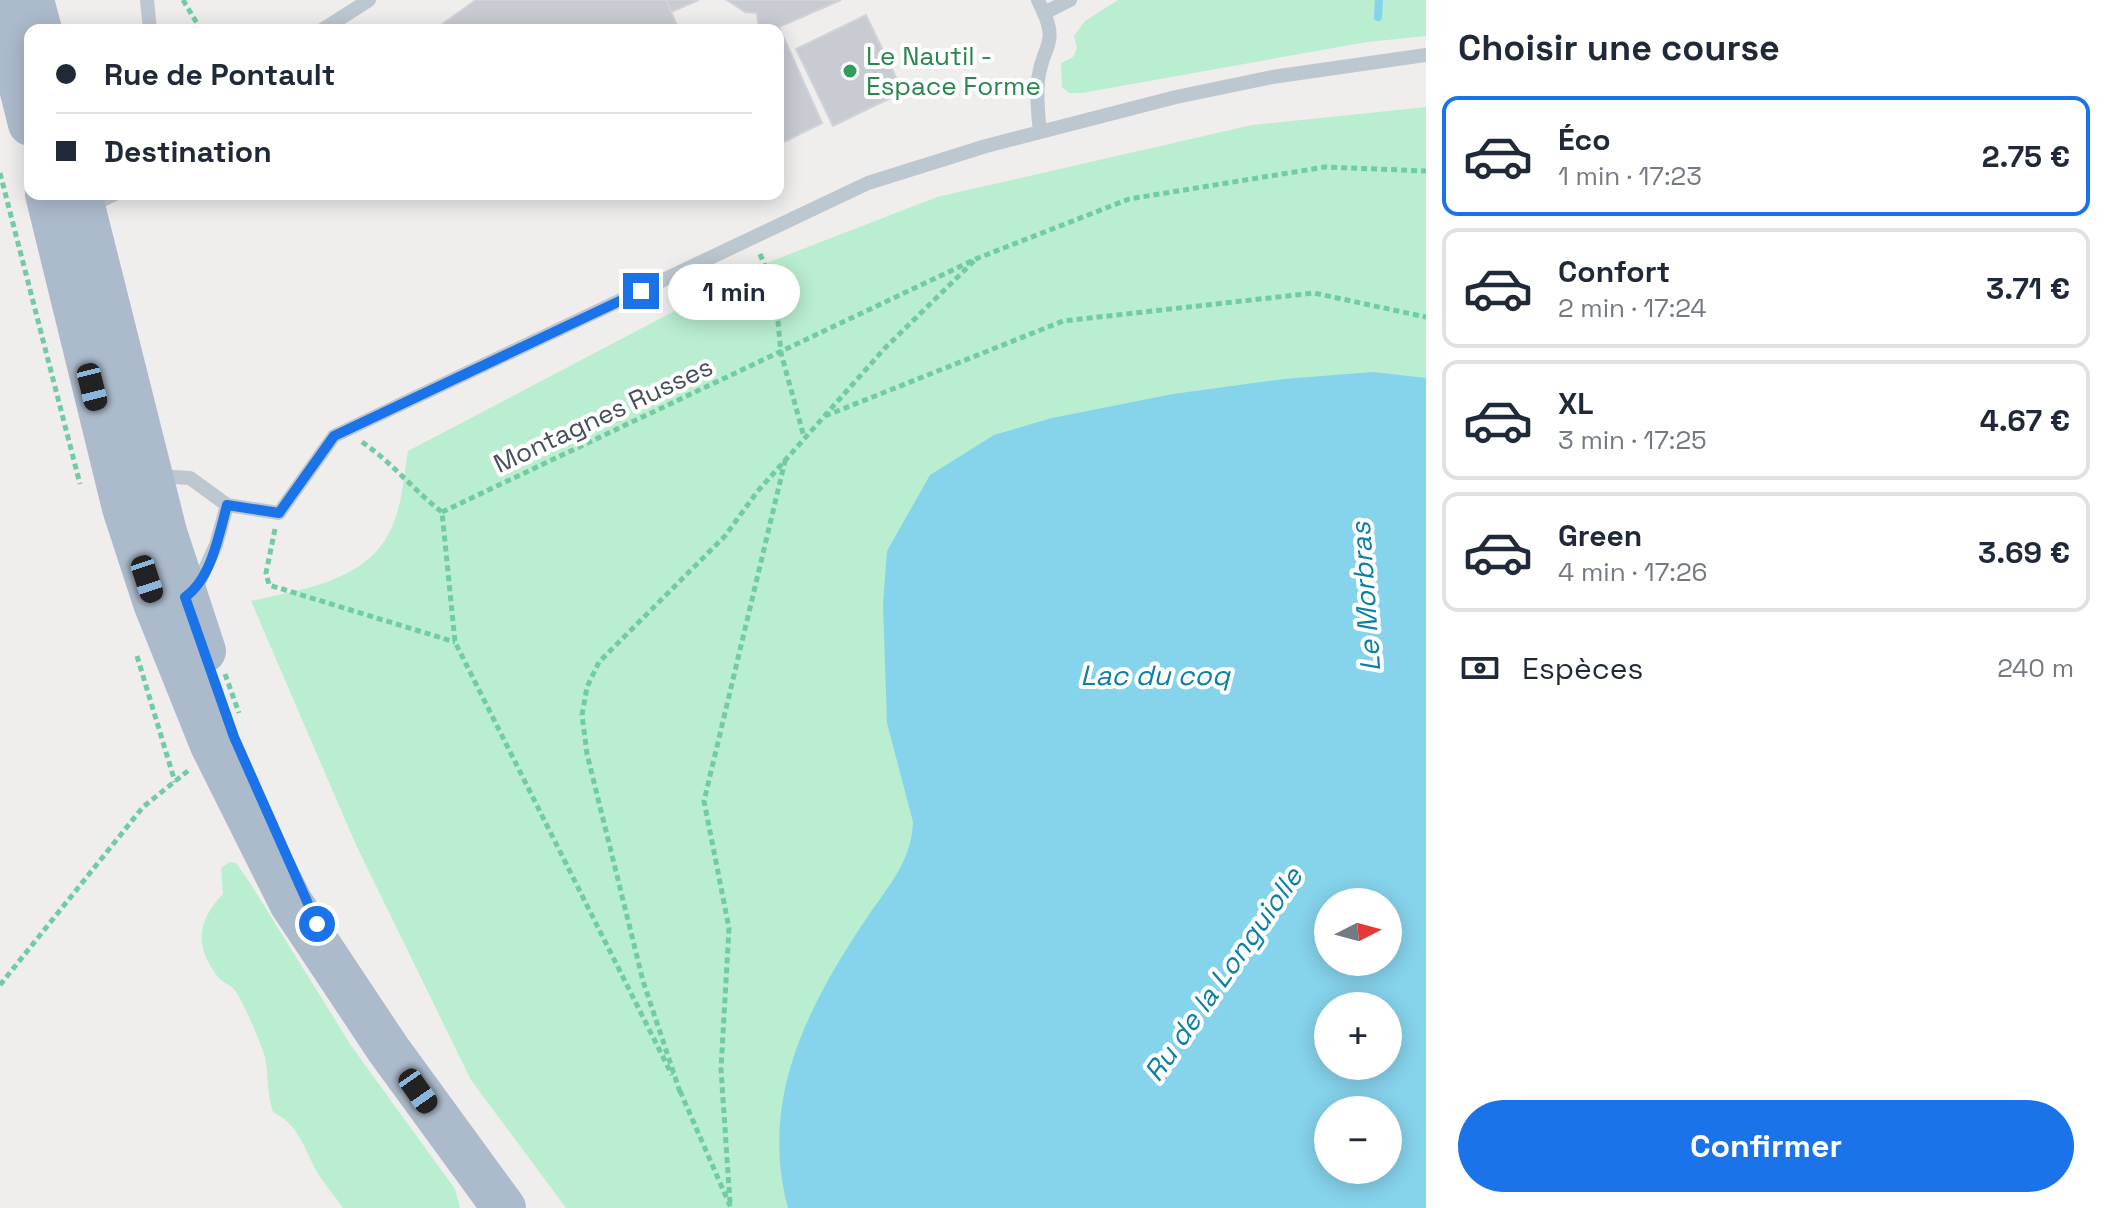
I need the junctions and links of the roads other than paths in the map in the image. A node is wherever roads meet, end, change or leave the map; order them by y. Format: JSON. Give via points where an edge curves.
{"nodes":[{"id":1,"x":12,"y":0,"type":"edge"},
{"id":2,"x":32,"y":0,"type":"edge"},
{"id":3,"x":147,"y":0,"type":"edge"},
{"id":4,"x":369,"y":0,"type":"edge"},
{"id":5,"x":1070,"y":0,"type":"edge"},
{"id":6,"x":0,"y":4,"type":"edge"},
{"id":7,"x":1041,"y":6,"type":"edge"},
{"id":8,"x":38,"y":24,"type":"edge"},
{"id":9,"x":149,"y":24,"type":"edge"},
{"id":10,"x":331,"y":24,"type":"edge"},
{"id":11,"x":24,"y":47,"type":"edge"},
{"id":12,"x":1426,"y":55,"type":"edge"},
{"id":13,"x":24,"y":100,"type":"edge"},
{"id":14,"x":1040,"y":131,"type":"junction"},
{"id":15,"x":76,"y":200,"type":"edge"},
{"id":16,"x":76,"y":200,"type":"edge"},
{"id":17,"x":151,"y":476,"type":"junction"},
{"id":18,"x":227,"y":505,"type":"junction"},
{"id":19,"x":185,"y":597,"type":"junction"},
{"id":20,"x":341,"y":977,"type":"junction"},
{"id":21,"x":504,"y":1208,"type":"edge"}],
"edges":[{"from":1,"to":11,"type":"lane"},
{"from":2,"to":8,"type":"main road"},
{"from":3,"to":9,"type":"lane"},
{"from":4,"to":10,"type":"lane"},
{"from":5,"to":7,"type":"lane"},
{"from":6,"to":13,"type":"main road"},
{"from":7,"to":14,"type":"lane","via":[[1051,42],[1039,71]]},
{"from":12,"to":14,"type":"lane","via":[[1245,83]]},
{"from":14,"to":18,"type":"lane","via":[[868,183],[334,436],[279,513]]},
{"from":15,"to":17,"type":"main road"},
{"from":16,"to":20,"type":"main road","via":[[124,508],[155,603],[226,731],[291,903]]},
{"from":17,"to":18,"type":"lane","via":[[190,478]]},
{"from":17,"to":19,"type":"main road"},
{"from":18,"to":19,"type":"lane","via":[[197,589]]},
{"from":19,"to":20,"type":"main road","via":[[234,737]]},
{"from":20,"to":21,"type":"main road"}]}
